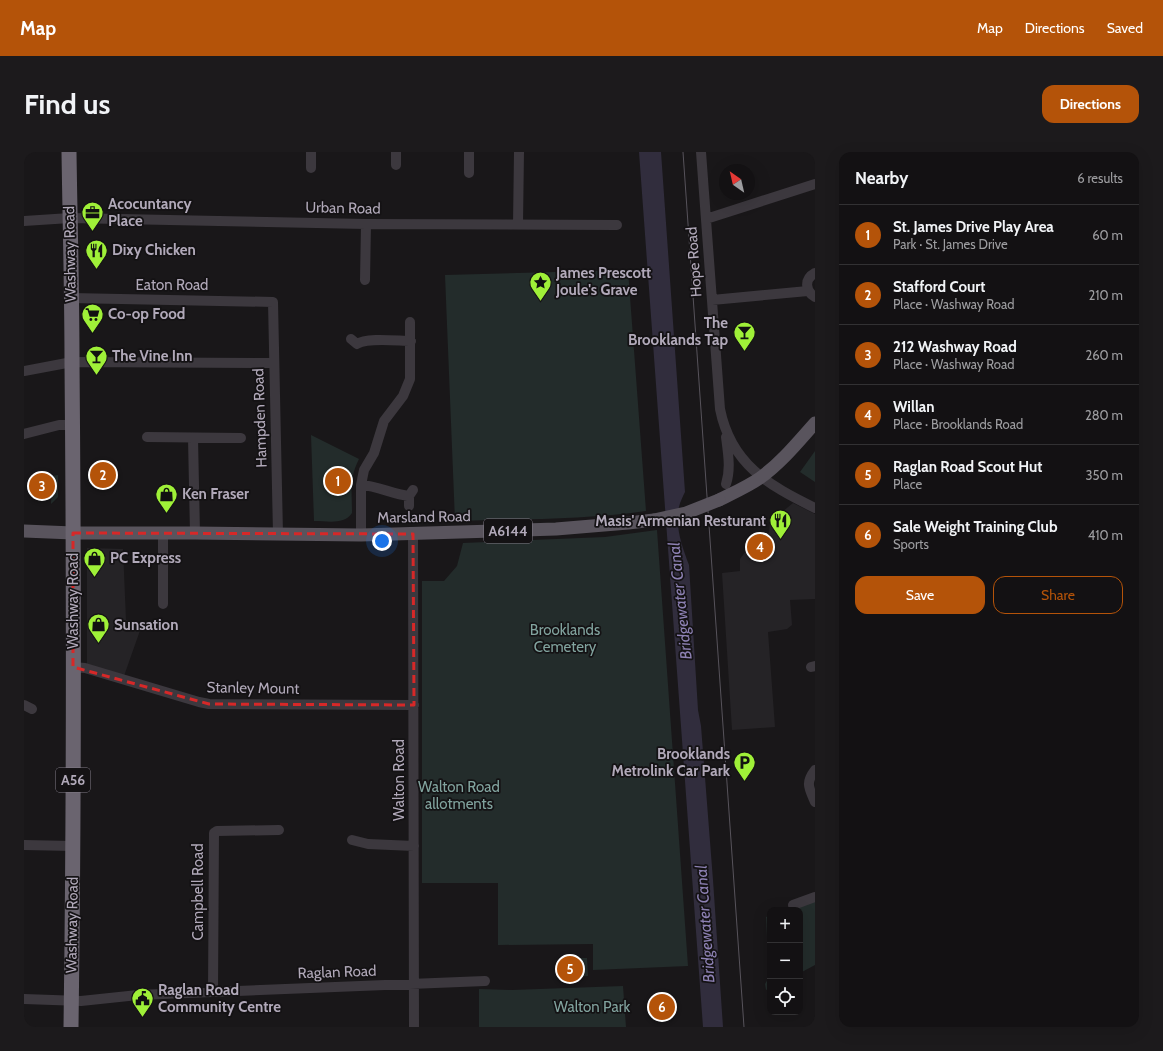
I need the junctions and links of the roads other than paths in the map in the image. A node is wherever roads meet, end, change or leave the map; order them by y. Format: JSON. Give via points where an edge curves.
{"nodes":[{"id":1,"x":69,"y":152,"type":"edge"},
{"id":2,"x":311,"y":152,"type":"edge"},
{"id":3,"x":396,"y":152,"type":"edge"},
{"id":4,"x":469,"y":152,"type":"edge"},
{"id":5,"x":518,"y":152,"type":"edge"},
{"id":6,"x":701,"y":152,"type":"edge"},
{"id":7,"x":396,"y":165,"type":"dead end"},
{"id":8,"x":311,"y":168,"type":"dead end"},
{"id":9,"x":469,"y":173,"type":"dead end"},
{"id":10,"x":815,"y":184,"type":"edge"},
{"id":11,"x":70,"y":218,"type":"junction"},
{"id":12,"x":706,"y":219,"type":"junction"},
{"id":13,"x":24,"y":221,"type":"edge"},
{"id":14,"x":366,"y":224,"type":"junction"},
{"id":15,"x":518,"y":224,"type":"junction"},
{"id":16,"x":616,"y":225,"type":"dead end"},
{"id":17,"x":815,"y":273,"type":"edge"},
{"id":18,"x":365,"y":280,"type":"dead end"},
{"id":19,"x":812,"y":294,"type":"edge"},
{"id":20,"x":71,"y":298,"type":"junction"},
{"id":21,"x":712,"y":300,"type":"junction"},
{"id":22,"x":273,"y":302,"type":"joint"},
{"id":23,"x":410,"y":322,"type":"dead end"},
{"id":24,"x":411,"y":341,"type":"junction"},
{"id":25,"x":356,"y":345,"type":"dead end"},
{"id":26,"x":72,"y":362,"type":"junction"},
{"id":27,"x":273,"y":363,"type":"junction"},
{"id":28,"x":24,"y":371,"type":"edge"},
{"id":29,"x":815,"y":423,"type":"edge"},
{"id":30,"x":72,"y":425,"type":"junction"},
{"id":31,"x":725,"y":429,"type":"junction"},
{"id":32,"x":24,"y":434,"type":"edge"},
{"id":33,"x":147,"y":437,"type":"dead end"},
{"id":34,"x":193,"y":438,"type":"junction"},
{"id":35,"x":241,"y":438,"type":"dead end"},
{"id":36,"x":761,"y":477,"type":"junction"},
{"id":37,"x":726,"y":484,"type":"joint"},
{"id":38,"x":361,"y":485,"type":"junction"},
{"id":39,"x":410,"y":497,"type":"dead end"},
{"id":40,"x":719,"y":500,"type":"junction"},
{"id":41,"x":815,"y":508,"type":"edge"},
{"id":42,"x":24,"y":531,"type":"edge"},
{"id":43,"x":73,"y":533,"type":"junction"},
{"id":44,"x":163,"y":533,"type":"junction"},
{"id":45,"x":195,"y":533,"type":"junction"},
{"id":46,"x":278,"y":534,"type":"junction"},
{"id":47,"x":413,"y":534,"type":"junction"},
{"id":48,"x":361,"y":535,"type":"junction"},
{"id":49,"x":163,"y":604,"type":"dead end"},
{"id":50,"x":73,"y":667,"type":"junction"},
{"id":51,"x":414,"y":705,"type":"junction"},
{"id":52,"x":815,"y":770,"type":"edge"},
{"id":53,"x":815,"y":802,"type":"edge"},
{"id":54,"x":279,"y":830,"type":"dead end"},
{"id":55,"x":352,"y":840,"type":"dead end"},
{"id":56,"x":24,"y":845,"type":"edge"},
{"id":57,"x":73,"y":846,"type":"junction"},
{"id":58,"x":414,"y":846,"type":"junction"},
{"id":59,"x":815,"y":897,"type":"edge"},
{"id":60,"x":792,"y":905,"type":"dead end"},
{"id":61,"x":485,"y":981,"type":"dead end"},
{"id":62,"x":414,"y":984,"type":"junction"},
{"id":63,"x":213,"y":992,"type":"junction"},
{"id":64,"x":24,"y":999,"type":"edge"},
{"id":65,"x":71,"y":1000,"type":"junction"},
{"id":66,"x":71,"y":1027,"type":"edge"},
{"id":67,"x":414,"y":1027,"type":"edge"}],
"edges":[{"from":1,"to":11,"type":"highway","name":"Washway Road","number":"A56"},
{"from":2,"to":8,"type":"street"},
{"from":3,"to":7,"type":"street"},
{"from":4,"to":9,"type":"street"},
{"from":5,"to":15,"type":"street"},
{"from":6,"to":12,"type":"street","name":"Hope Road"},
{"from":10,"to":12,"type":"street"},
{"from":11,"to":13,"type":"street","name":"Urban Road"},
{"from":11,"to":14,"type":"street","name":"Urban Road"},
{"from":11,"to":20,"type":"highway","name":"Washway Road","number":"A56"},
{"from":12,"to":21,"type":"street","name":"Hope Road"},
{"from":14,"to":15,"type":"street","name":"Urban Road"},
{"from":14,"to":18,"type":"street","via":[[361,266]]},
{"from":15,"to":16,"type":"street","name":"Urban Road"},
{"from":17,"to":19,"type":"street","via":[[807,282]]},
{"from":19,"to":21,"type":"street"},
{"from":20,"to":22,"type":"street","name":"Eaton Road"},
{"from":20,"to":26,"type":"highway","name":"Washway Road","number":"A56"},
{"from":21,"to":31,"type":"street","name":"Hope Road","via":[[720,409]]},
{"from":22,"to":27,"type":"street","name":"Hampden Road"},
{"from":23,"to":24,"type":"street"},
{"from":24,"to":25,"type":"street","via":[[371,340]]},
{"from":24,"to":38,"type":"street","via":[[407,387],[401,400],[384,421],[374,453],[364,470]]},
{"from":26,"to":27,"type":"street"},
{"from":26,"to":28,"type":"street"},
{"from":26,"to":30,"type":"highway","name":"Washway Road","number":"A56"},
{"from":27,"to":46,"type":"street","name":"Hampden Road"},
{"from":29,"to":36,"type":"main road","name":"Marsland Road","number":"A6144","via":[[788,453]]},
{"from":30,"to":32,"type":"street","via":[[59,425]]},
{"from":30,"to":43,"type":"highway","name":"Washway Road","number":"A56"},
{"from":31,"to":36,"type":"street","name":"Hope Road","via":[[742,459]]},
{"from":31,"to":37,"type":"street","via":[[729,466]]},
{"from":33,"to":34,"type":"street"},
{"from":34,"to":35,"type":"street"},
{"from":34,"to":45,"type":"street"},
{"from":36,"to":40,"type":"main road","name":"Marsland Road","number":"A6144"},
{"from":36,"to":41,"type":"street","name":"Hope Road"},
{"from":37,"to":40,"type":"main road"},
{"from":38,"to":39,"type":"street"},
{"from":38,"to":48,"type":"street"},
{"from":40,"to":47,"type":"main road","name":"Marsland Road","number":"A6144","bridge":true,"via":[[686,513],[628,523],[556,529]]},
{"from":42,"to":43,"type":"main road","number":"A6144"},
{"from":43,"to":44,"type":"main road","name":"Marsland Road","number":"A6144"},
{"from":43,"to":50,"type":"highway","name":"Washway Road","number":"A56"},
{"from":44,"to":45,"type":"main road","name":"Marsland Road","number":"A6144"},
{"from":44,"to":49,"type":"street"},
{"from":45,"to":46,"type":"main road","name":"Marsland Road","number":"A6144"},
{"from":46,"to":48,"type":"main road","name":"Marsland Road","number":"A6144"},
{"from":47,"to":48,"type":"main road","name":"Marsland Road","number":"A6144"},
{"from":47,"to":51,"type":"street","name":"Walton Road"},
{"from":50,"to":51,"type":"street","name":"Stanley Mount","via":[[85,668],[210,704]]},
{"from":50,"to":57,"type":"highway","name":"Washway Road","number":"A56"},
{"from":51,"to":58,"type":"street","name":"Walton Road"},
{"from":52,"to":53,"type":"street","via":[[808,783]]},
{"from":54,"to":63,"type":"street","name":"Campbell Road","via":[[214,833]]},
{"from":55,"to":58,"type":"street","via":[[372,844]]},
{"from":56,"to":57,"type":"street"},
{"from":57,"to":65,"type":"highway","name":"Washway Road","number":"A56"},
{"from":58,"to":62,"type":"street","name":"Walton Road"},
{"from":59,"to":60,"type":"street"},
{"from":61,"to":62,"type":"street","name":"Raglan Road"},
{"from":62,"to":63,"type":"street","name":"Raglan Road"},
{"from":62,"to":67,"type":"street","name":"Walton Road"},
{"from":63,"to":65,"type":"street","name":"Raglan Road"},
{"from":64,"to":65,"type":"street","name":"Raglan Road"},
{"from":65,"to":66,"type":"highway","name":"Washway Road","number":"A56"}]}
